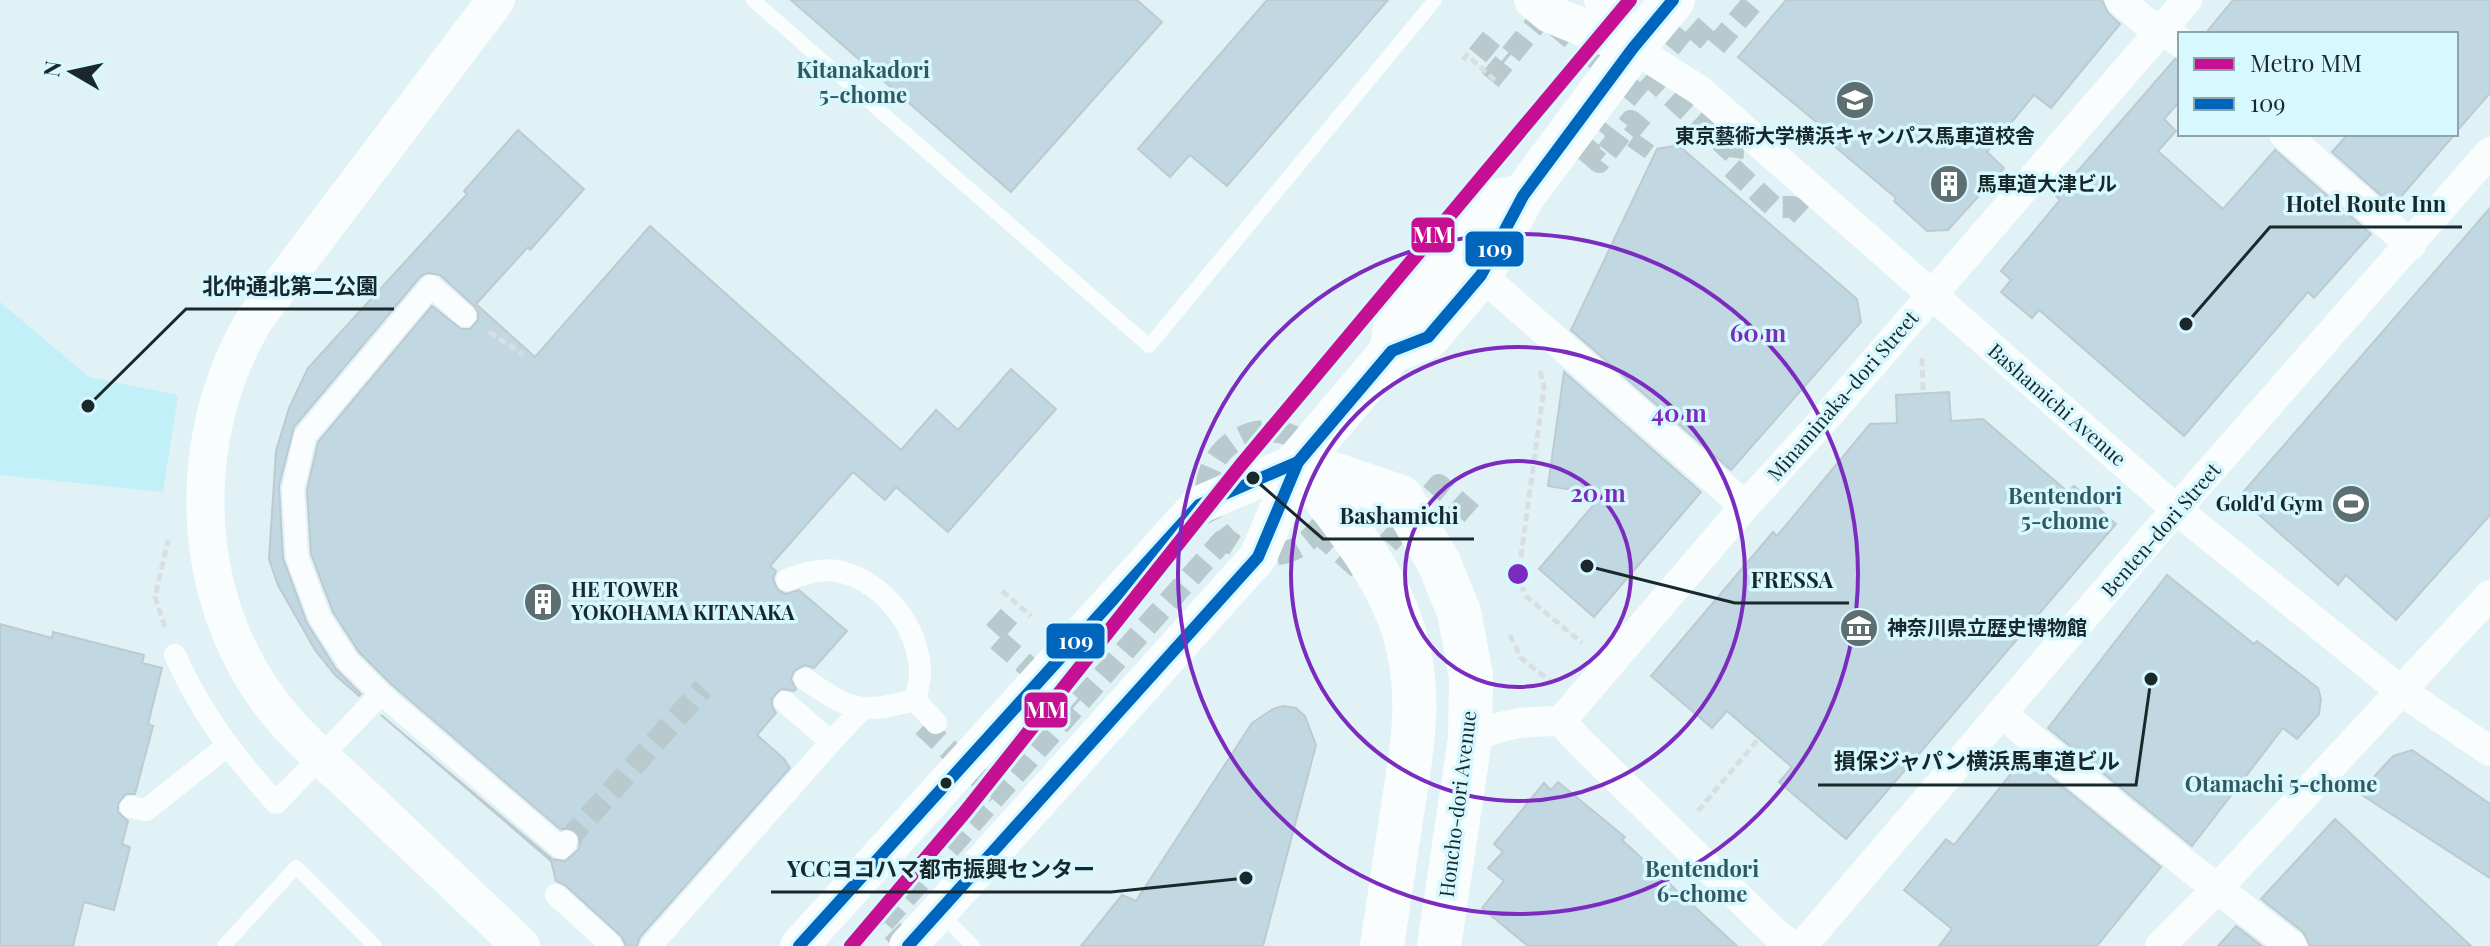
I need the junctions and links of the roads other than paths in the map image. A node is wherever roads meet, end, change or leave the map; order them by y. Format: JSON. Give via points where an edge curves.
{"nodes":[{"id":1,"x":496,"y":0,"type":"edge"},
{"id":2,"x":753,"y":0,"type":"edge"},
{"id":3,"x":1435,"y":0,"type":"edge"},
{"id":4,"x":1533,"y":0,"type":"edge"},
{"id":5,"x":1603,"y":0,"type":"edge"},
{"id":6,"x":1673,"y":0,"type":"edge"},
{"id":7,"x":2120,"y":0,"type":"edge"},
{"id":8,"x":2187,"y":0,"type":"edge"},
{"id":9,"x":2171,"y":36,"type":"edge"},
{"id":10,"x":1633,"y":48,"type":"junction"},
{"id":11,"x":2286,"y":136,"type":"edge"},
{"id":12,"x":2490,"y":152,"type":"edge"},
{"id":13,"x":1523,"y":196,"type":"junction"},
{"id":14,"x":2411,"y":245,"type":"junction"},
{"id":15,"x":1481,"y":275,"type":"junction"},
{"id":16,"x":1932,"y":294,"type":"junction"},
{"id":17,"x":465,"y":316,"type":"road end"},
{"id":18,"x":1392,"y":351,"type":"junction"},
{"id":19,"x":1298,"y":462,"type":"junction"},
{"id":20,"x":1745,"y":506,"type":"junction"},
{"id":21,"x":2177,"y":510,"type":"junction"},
{"id":22,"x":787,"y":580,"type":"dead end"},
{"id":23,"x":2490,"y":595,"type":"edge"},
{"id":24,"x":175,"y":655,"type":"dead end"},
{"id":25,"x":805,"y":679,"type":"dead end"},
{"id":26,"x":2401,"y":691,"type":"junction"},
{"id":27,"x":381,"y":694,"type":"junction"},
{"id":28,"x":915,"y":700,"type":"junction"},
{"id":29,"x":785,"y":702,"type":"dead end"},
{"id":30,"x":861,"y":710,"type":"junction"},
{"id":31,"x":2002,"y":714,"type":"junction"},
{"id":32,"x":1561,"y":721,"type":"junction"},
{"id":33,"x":936,"y":723,"type":"tunnel mouth"},
{"id":34,"x":1470,"y":739,"type":"junction"},
{"id":35,"x":831,"y":742,"type":"junction"},
{"id":36,"x":227,"y":746,"type":"junction"},
{"id":37,"x":2490,"y":751,"type":"edge"},
{"id":38,"x":131,"y":807,"type":"dead end"},
{"id":39,"x":567,"y":841,"type":"dead end"},
{"id":40,"x":2217,"y":889,"type":"junction"},
{"id":41,"x":556,"y":895,"type":"dead end"},
{"id":42,"x":925,"y":931,"type":"edge"},
{"id":43,"x":224,"y":946,"type":"edge"},
{"id":44,"x":375,"y":946,"type":"edge"},
{"id":45,"x":521,"y":946,"type":"edge"},
{"id":46,"x":612,"y":946,"type":"edge"},
{"id":47,"x":651,"y":946,"type":"edge"},
{"id":48,"x":799,"y":946,"type":"edge"},
{"id":49,"x":973,"y":946,"type":"edge"},
{"id":50,"x":1382,"y":946,"type":"edge"},
{"id":51,"x":1439,"y":946,"type":"edge"},
{"id":52,"x":1793,"y":946,"type":"edge"},
{"id":53,"x":1802,"y":946,"type":"edge"},
{"id":54,"x":2160,"y":946,"type":"edge"},
{"id":55,"x":2292,"y":946,"type":"edge"}],
"edges":[{"from":1,"to":45,"type":"street","via":[[236,349],[213,419],[204,494],[216,584],[228,629],[251,674],[287,724]]},
{"from":2,"to":3,"type":"lane","via":[[1149,346]]},
{"from":4,"to":10,"type":"street","via":[[1550,14]]},
{"from":5,"to":10,"type":"street"},
{"from":6,"to":10,"type":"highway"},
{"from":7,"to":9,"type":"street"},
{"from":8,"to":9,"type":"street","name":"Minaminaka-dori Street"},
{"from":9,"to":16,"type":"street","name":"Minaminaka-dori Street"},
{"from":10,"to":13,"type":"highway"},
{"from":10,"to":16,"type":"street","name":"Bashamichi Avenue","via":[[1699,90]]},
{"from":11,"to":14,"type":"street"},
{"from":12,"to":14,"type":"street","name":"Benten-dori Street"},
{"from":13,"to":15,"type":"highway"},
{"from":13,"to":18,"type":"highway","via":[[1481,204],[1397,310]]},
{"from":14,"to":21,"type":"street","name":"Benten-dori Street"},
{"from":15,"to":18,"type":"highway","via":[[1428,337]]},
{"from":15,"to":20,"type":"street"},
{"from":16,"to":20,"type":"street","name":"Minaminaka-dori Street"},
{"from":16,"to":21,"type":"street","name":"Bashamichi Avenue"},
{"from":17,"to":27,"type":"street","via":[[431,286],[305,436],[293,489],[297,557],[320,618],[348,661]]},
{"from":18,"to":19,"type":"highway"},
{"from":19,"to":34,"type":"highway","name":"Honcho-dori Avenue","via":[[1401,497],[1439,563],[1459,612],[1471,676]]},
{"from":19,"to":42,"type":"street","via":[[1258,557]]},
{"from":19,"to":48,"type":"street","via":[[1199,505]]},
{"from":19,"to":50,"type":"highway","via":[[1382,583],[1404,630],[1416,683],[1414,735]]},
{"from":20,"to":32,"type":"street","name":"Minaminaka-dori Street"},
{"from":21,"to":26,"type":"street","name":"Bashamichi Avenue"},
{"from":21,"to":31,"type":"street","name":"Benten-dori Street"},
{"from":22,"to":28,"type":"street","via":[[807,572],[841,572],[870,585],[895,607],[913,635],[920,671]]},
{"from":23,"to":26,"type":"street"},
{"from":24,"to":36,"type":"street","via":[[194,697]]},
{"from":25,"to":30,"type":"street"},
{"from":26,"to":37,"type":"street","name":"Bashamichi Avenue"},
{"from":26,"to":40,"type":"street"},
{"from":27,"to":36,"type":"street","via":[[276,803]]},
{"from":27,"to":39,"type":"street","via":[[561,848]]},
{"from":28,"to":30,"type":"street"},
{"from":28,"to":33,"type":"street"},
{"from":29,"to":35,"type":"street"},
{"from":30,"to":35,"type":"street"},
{"from":31,"to":40,"type":"street"},
{"from":31,"to":53,"type":"street","name":"Benten-dori Street"},
{"from":32,"to":34,"type":"street","via":[[1498,726]]},
{"from":32,"to":52,"type":"street"},
{"from":34,"to":51,"type":"highway","name":"Honcho-dori Avenue"},
{"from":35,"to":47,"type":"street"},
{"from":36,"to":38,"type":"street","via":[[146,810]]},
{"from":40,"to":54,"type":"street"},
{"from":40,"to":55,"type":"street"},
{"from":41,"to":46,"type":"street"},
{"from":42,"to":49,"type":"lane"},
{"from":43,"to":44,"type":"lane","via":[[296,867]]}]}
